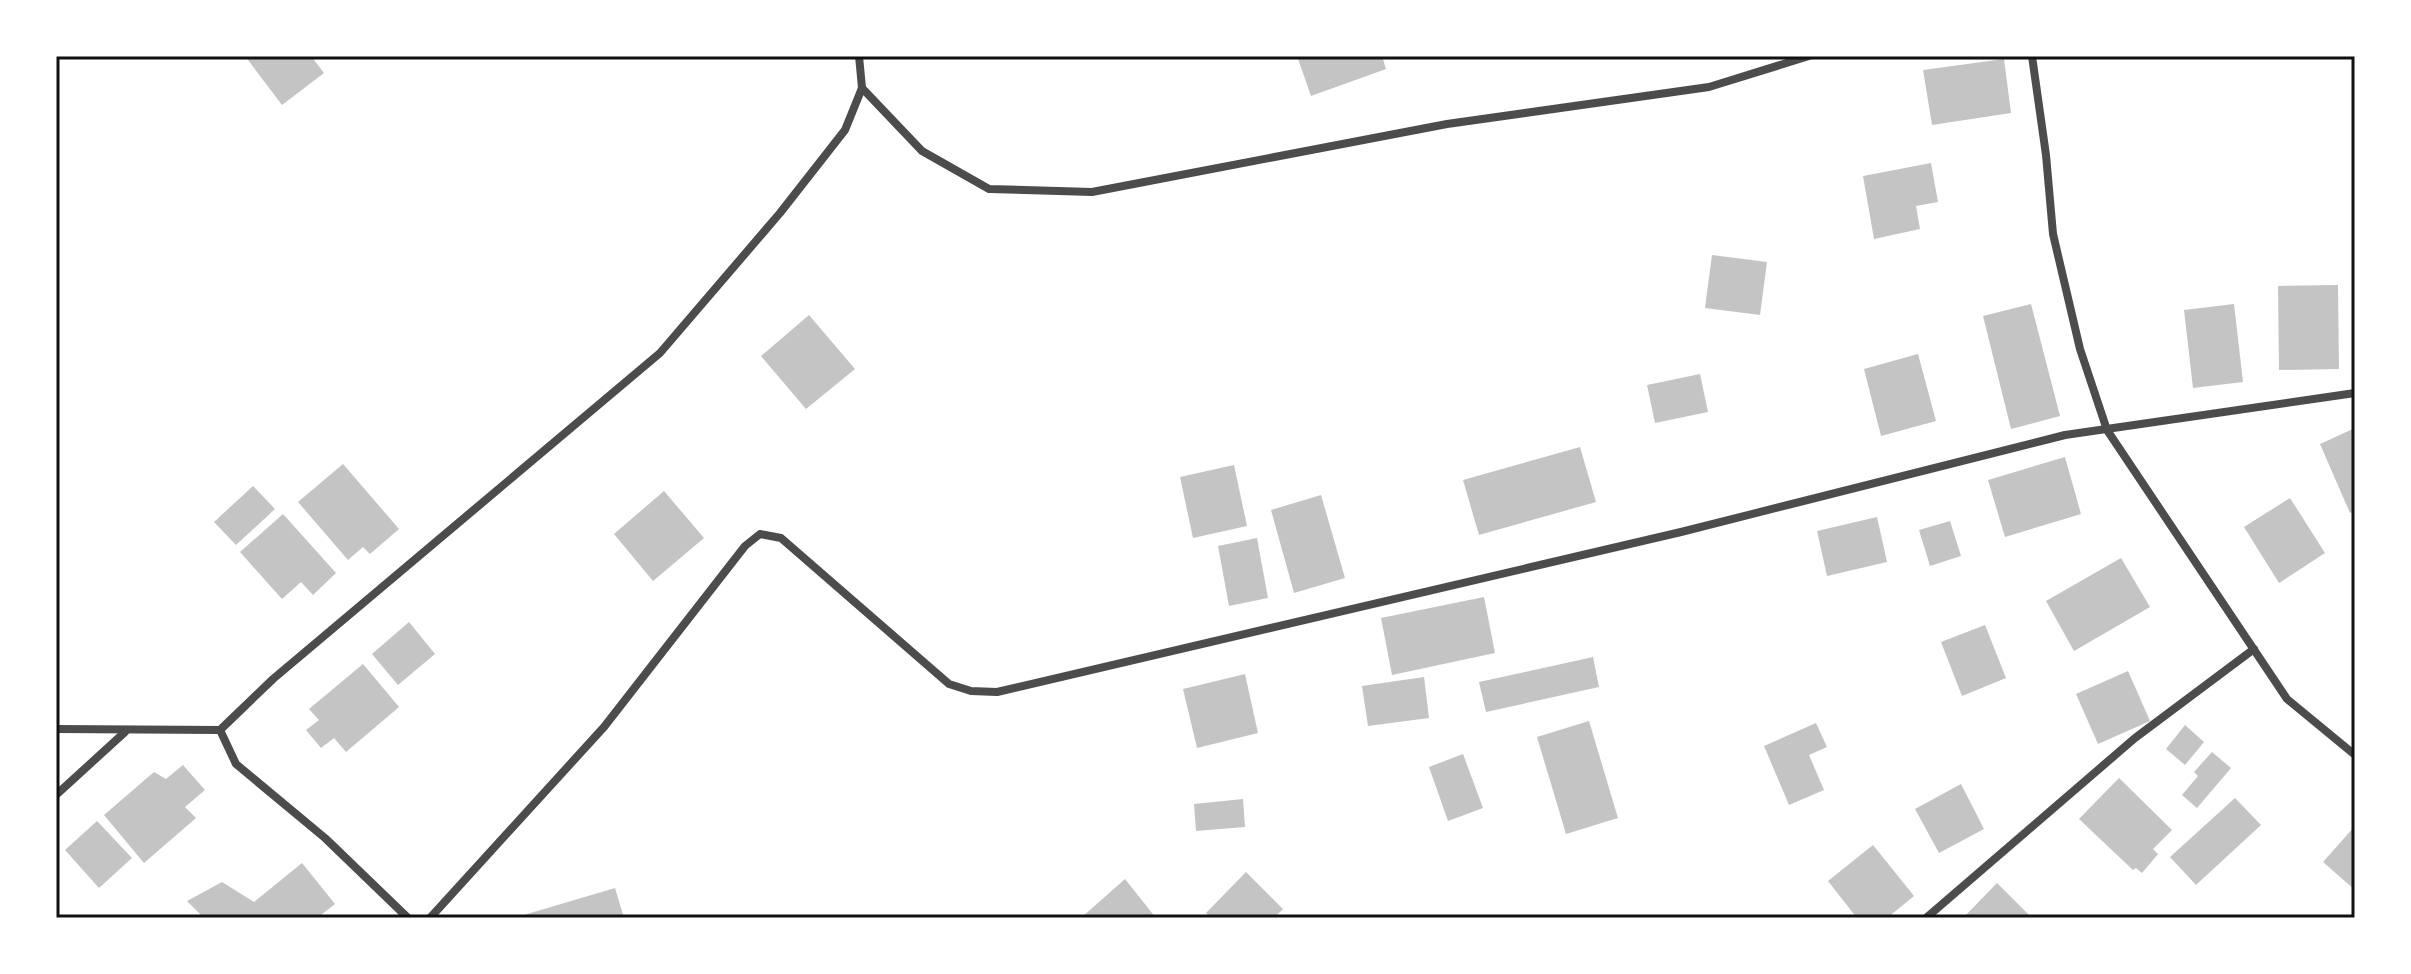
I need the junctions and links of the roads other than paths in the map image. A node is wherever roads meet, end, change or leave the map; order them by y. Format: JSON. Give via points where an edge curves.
{"nodes":[{"id":1,"x":859,"y":56,"type":"edge"},
{"id":2,"x":1809,"y":56,"type":"edge"},
{"id":3,"x":2032,"y":56,"type":"edge"},
{"id":4,"x":862,"y":88,"type":"junction"},
{"id":5,"x":2355,"y":393,"type":"edge"},
{"id":6,"x":2107,"y":430,"type":"junction"},
{"id":7,"x":2254,"y":649,"type":"junction"},
{"id":8,"x":56,"y":729,"type":"edge"},
{"id":9,"x":220,"y":730,"type":"junction"},
{"id":10,"x":125,"y":731,"type":"junction"},
{"id":11,"x":2355,"y":755,"type":"edge"},
{"id":12,"x":56,"y":795,"type":"edge"},
{"id":13,"x":408,"y":918,"type":"edge"},
{"id":14,"x":430,"y":918,"type":"edge"},
{"id":15,"x":1926,"y":918,"type":"edge"}],
"edges":[{"from":1,"to":4,"type":"street"},
{"from":2,"to":4,"type":"street","via":[[1709,87],[1447,124],[1092,192],[989,189],[922,151]]},
{"from":3,"to":6,"type":"street","via":[[2053,234],[2080,349]]},
{"from":4,"to":9,"type":"street","via":[[845,130],[660,353],[273,679]]},
{"from":5,"to":6,"type":"street"},
{"from":6,"to":7,"type":"street"},
{"from":6,"to":14,"type":"street","via":[[2065,435],[1681,532],[997,692],[949,684],[781,538],[760,534],[745,546],[604,727]]},
{"from":7,"to":11,"type":"street","via":[[2287,699]]},
{"from":7,"to":15,"type":"street","via":[[2135,738]]},
{"from":8,"to":10,"type":"street"},
{"from":9,"to":10,"type":"street"},
{"from":9,"to":13,"type":"street","via":[[236,764],[325,838]]},
{"from":10,"to":12,"type":"street"}]}
